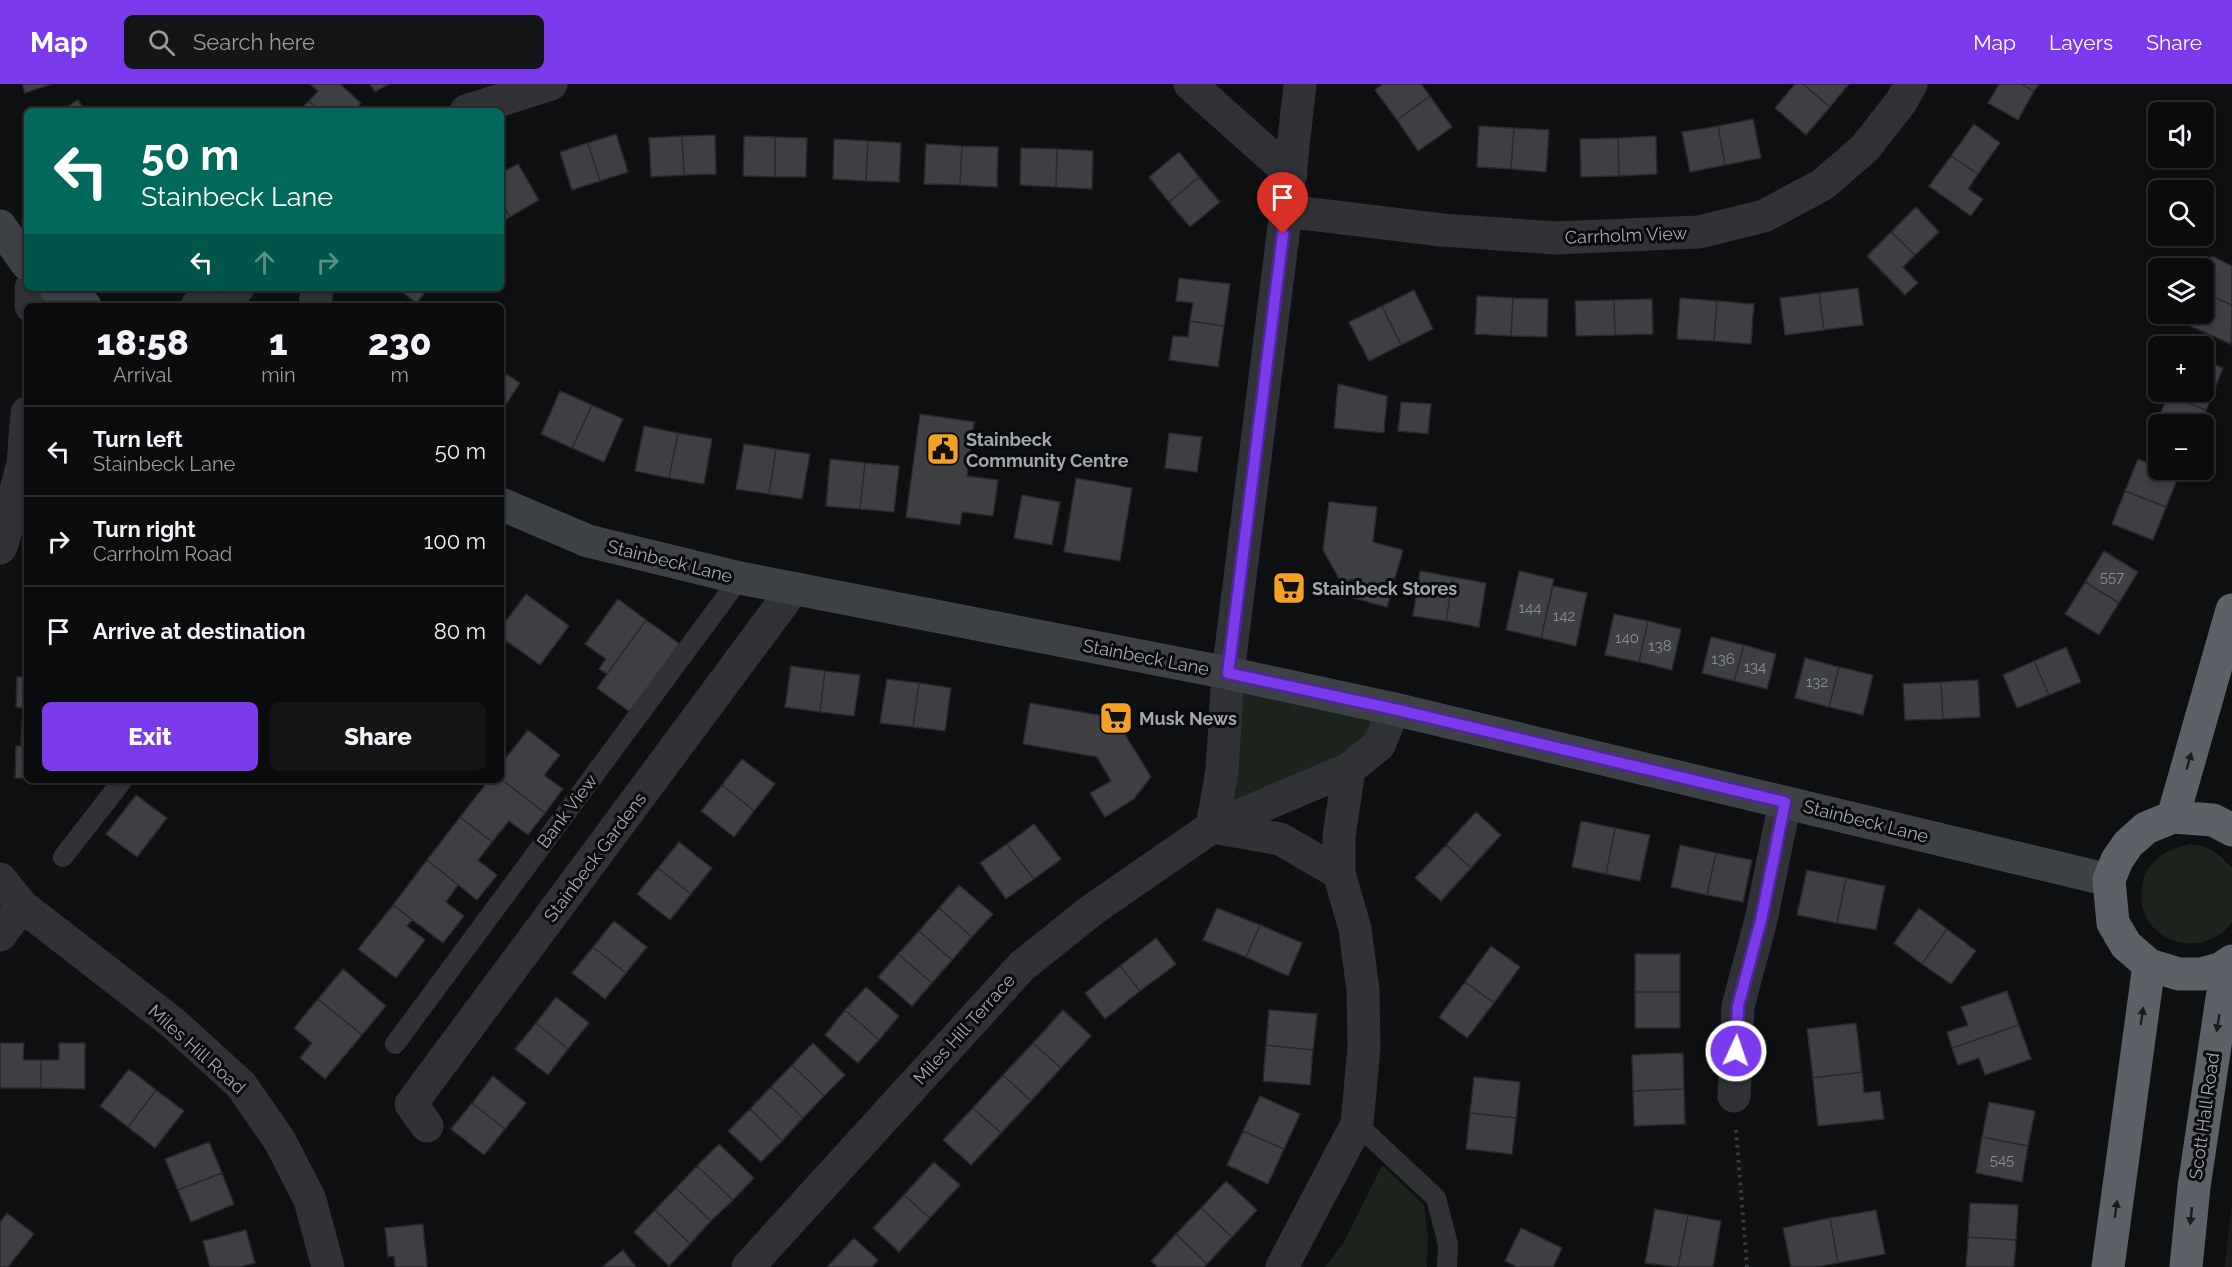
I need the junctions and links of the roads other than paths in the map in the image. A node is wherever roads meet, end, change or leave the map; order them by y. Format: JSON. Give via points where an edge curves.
{"nodes":[{"id":1,"x":551,"y":84,"type":"edge"},
{"id":2,"x":1190,"y":84,"type":"edge"},
{"id":3,"x":1300,"y":84,"type":"edge"},
{"id":4,"x":1911,"y":84,"type":"edge"},
{"id":5,"x":475,"y":108,"type":"edge"},
{"id":6,"x":1291,"y":174,"type":"junction"},
{"id":7,"x":1286,"y":211,"type":"junction"},
{"id":8,"x":0,"y":226,"type":"edge"},
{"id":9,"x":24,"y":260,"type":"edge"},
{"id":10,"x":61,"y":291,"type":"edge"},
{"id":11,"x":231,"y":291,"type":"edge"},
{"id":12,"x":80,"y":303,"type":"edge"},
{"id":13,"x":204,"y":303,"type":"edge"},
{"id":14,"x":24,"y":443,"type":"edge"},
{"id":15,"x":504,"y":505,"type":"edge"},
{"id":16,"x":0,"y":548,"type":"edge"},
{"id":17,"x":740,"y":578,"type":"junction"},
{"id":18,"x":794,"y":588,"type":"junction"},
{"id":19,"x":2232,"y":610,"type":"edge"},
{"id":20,"x":1228,"y":673,"type":"junction"},
{"id":21,"x":1394,"y":709,"type":"junction"},
{"id":22,"x":1349,"y":769,"type":"junction"},
{"id":23,"x":121,"y":783,"type":"edge"},
{"id":24,"x":1785,"y":802,"type":"junction"},
{"id":25,"x":2173,"y":817,"type":"junction"},
{"id":26,"x":1212,"y":827,"type":"junction"},
{"id":27,"x":2232,"y":830,"type":"edge"},
{"id":28,"x":63,"y":857,"type":"dead end"},
{"id":29,"x":1338,"y":873,"type":"junction"},
{"id":30,"x":0,"y":879,"type":"edge"},
{"id":31,"x":2109,"y":880,"type":"junction"},
{"id":32,"x":22,"y":906,"type":"junction"},
{"id":33,"x":0,"y":936,"type":"edge"},
{"id":34,"x":2229,"y":963,"type":"edge"},
{"id":35,"x":2149,"y":965,"type":"junction"},
{"id":36,"x":394,"y":1044,"type":"dead end"},
{"id":37,"x":1734,"y":1096,"type":"road end"},
{"id":38,"x":1357,"y":1124,"type":"junction"},
{"id":39,"x":427,"y":1126,"type":"dead end"},
{"id":40,"x":328,"y":1267,"type":"edge"},
{"id":41,"x":748,"y":1267,"type":"edge"},
{"id":42,"x":1282,"y":1267,"type":"edge"},
{"id":43,"x":1448,"y":1267,"type":"edge"},
{"id":44,"x":2108,"y":1267,"type":"edge"},
{"id":45,"x":2186,"y":1267,"type":"edge"}],
"edges":[{"from":1,"to":5,"type":"street"},
{"from":2,"to":6,"type":"street"},
{"from":3,"to":6,"type":"street"},
{"from":4,"to":7,"type":"street","name":"Carrholm View","via":[[1865,148],[1822,185],[1764,216],[1700,232],[1556,238],[1442,230]]},
{"from":6,"to":7,"type":"street"},
{"from":7,"to":20,"type":"street"},
{"from":8,"to":9,"type":"street"},
{"from":10,"to":12,"type":"street"},
{"from":11,"to":13,"type":"street"},
{"from":14,"to":16,"type":"street"},
{"from":15,"to":17,"type":"street","name":"Stainbeck Lane","via":[[588,541]]},
{"from":17,"to":18,"type":"street","name":"Stainbeck Lane"},
{"from":17,"to":36,"type":"lane","name":"Bank View"},
{"from":18,"to":20,"type":"street","name":"Stainbeck Lane"},
{"from":18,"to":39,"type":"street","name":"Stainbeck Gardens","via":[[411,1104]]},
{"from":25,"to":19,"type":"highway","one_way":true},
{"from":20,"to":21,"type":"street","name":"Stainbeck Lane"},
{"from":20,"to":26,"type":"street","via":[[1222,771]]},
{"from":21,"to":22,"type":"street","name":"Miles Hill Terrace","via":[[1379,745]]},
{"from":21,"to":24,"type":"street","name":"Stainbeck Lane"},
{"from":22,"to":26,"type":"street","name":"Miles Hill Terrace"},
{"from":22,"to":29,"type":"street","via":[[1338,836]]},
{"from":23,"to":28,"type":"lane"},
{"from":24,"to":31,"type":"street","name":"Stainbeck Lane"},
{"from":24,"to":37,"type":"street","via":[[1761,920],[1738,1006]]},
{"from":25,"to":27,"type":"highway","via":[[2213,820]]},
{"from":25,"to":31,"type":"highway","via":[[2146,828],[2128,844]]},
{"from":26,"to":29,"type":"street","via":[[1280,839]]},
{"from":26,"to":41,"type":"street","name":"Miles Hill Terrace","via":[[1092,910],[1022,966]]},
{"from":29,"to":38,"type":"street","via":[[1355,929],[1363,990],[1364,1047]]},
{"from":30,"to":32,"type":"street","name":"Miles Hill Road"},
{"from":31,"to":35,"type":"highway","via":[[2114,923],[2126,945]]},
{"from":32,"to":33,"type":"street"},
{"from":32,"to":40,"type":"street","name":"Miles Hill Road","via":[[173,1023],[241,1085],[280,1140],[310,1200]]},
{"from":34,"to":35,"type":"highway","via":[[2201,974],[2179,974]]},
{"from":34,"to":45,"type":"highway","name":"Scott Hall Road","one_way":true,"via":[[2194,1187]]},
{"from":44,"to":35,"type":"highway","one_way":true},
{"from":38,"to":42,"type":"street"},
{"from":38,"to":43,"type":"lane","via":[[1436,1198],[1448,1244]]}]}
